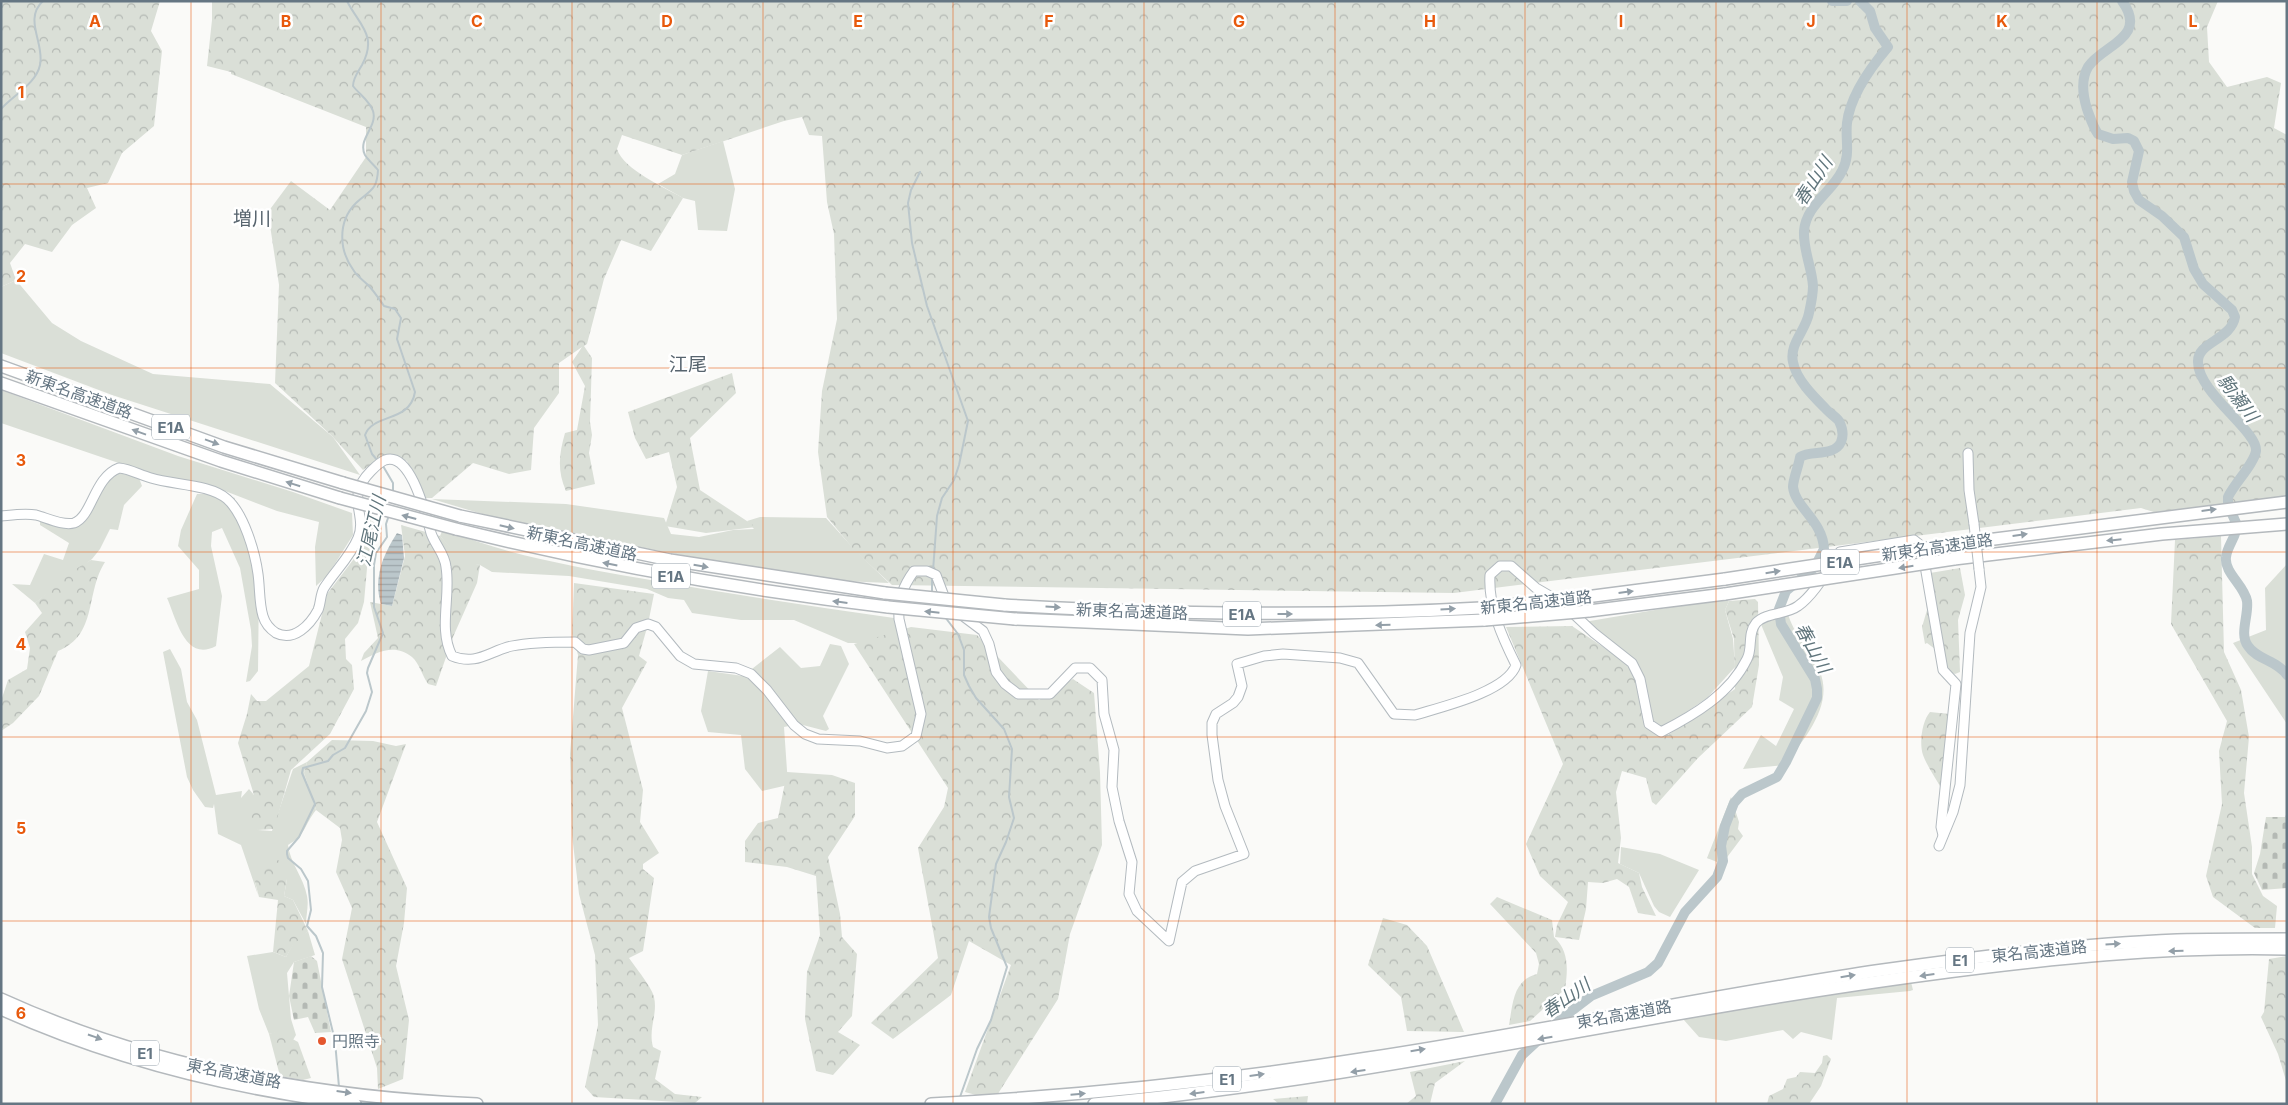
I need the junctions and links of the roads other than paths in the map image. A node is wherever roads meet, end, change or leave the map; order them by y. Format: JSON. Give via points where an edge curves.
{"nodes":[{"id":1,"x":1,"y":366,"type":"edge"},
{"id":2,"x":1,"y":383,"type":"edge"},
{"id":3,"x":1968,"y":453,"type":"dead end"},
{"id":4,"x":2287,"y":502,"type":"edge"},
{"id":5,"x":1,"y":516,"type":"edge"},
{"id":6,"x":2287,"y":524,"type":"edge"},
{"id":7,"x":1943,"y":835,"type":"junction"},
{"id":8,"x":1939,"y":846,"type":"dead end"},
{"id":9,"x":2287,"y":939,"type":"edge"},
{"id":10,"x":2226,"y":944,"type":"junction"},
{"id":11,"x":2287,"y":949,"type":"edge"},
{"id":12,"x":1,"y":999,"type":"edge"},
{"id":13,"x":1,"y":1009,"type":"edge"},
{"id":14,"x":1457,"y":1049,"type":"junction"},
{"id":15,"x":295,"y":1090,"type":"junction"},
{"id":16,"x":356,"y":1104,"type":"edge"},
{"id":17,"x":477,"y":1104,"type":"edge"},
{"id":18,"x":931,"y":1104,"type":"edge"},
{"id":19,"x":1094,"y":1104,"type":"edge"}],
"edges":[{"from":1,"to":4,"type":"highway","name":"新東名高速道路","number":"E1A","one_way":true,"bridge":true,"via":[[224,447],[460,516],[670,560],[885,593],[1004,605],[1218,614],[1481,608],[1725,579],[1954,544]]},
{"from":6,"to":2,"type":"highway","name":"新東名高速道路","number":"E1A","one_way":true,"bridge":true,"via":[[2162,534],[1954,560],[1725,594],[1485,620],[1248,629],[1015,619],[770,592],[664,575],[532,548],[340,498],[221,461]]},
{"from":3,"to":7,"type":"street","bridge":true,"via":[[1969,490],[1981,587],[1970,633],[1960,785]]},
{"from":5,"to":7,"type":"street","via":[[36,515],[73,523],[83,515],[105,476],[119,468],[218,492],[231,504],[254,552],[265,622],[278,634],[294,634],[301,631],[318,610],[324,589],[358,539],[357,494],[360,484],[384,460],[392,458],[402,463],[411,477],[432,535],[443,555],[447,585],[447,646],[452,656],[466,661],[512,646],[560,642],[575,642],[583,649],[595,649],[624,643],[636,628],[648,624],[656,627],[680,656],[694,664],[736,668],[751,674],[805,734],[818,739],[860,741],[887,748],[902,746],[916,736],[922,714],[898,605],[914,571],[927,571],[936,575],[947,604],[983,631],[996,672],[1018,694],[1050,694],[1075,668],[1090,668],[1102,680],[1104,714],[1114,750],[1112,787],[1132,862],[1129,894],[1137,911],[1169,940],[1182,882],[1195,871],[1244,854],[1218,780],[1212,735],[1216,714],[1233,703],[1242,686],[1237,664],[1283,654],[1340,658],[1358,663],[1394,714],[1405,716],[1415,716],[1486,691],[1513,674],[1516,665],[1503,638],[1490,596],[1490,575],[1506,565],[1562,603],[1632,663],[1640,679],[1649,724],[1662,732],[1692,716],[1721,693],[1748,657],[1751,632],[1758,621],[1799,606],[1829,571],[1840,552],[1914,540],[1924,560],[1943,670],[1956,684],[1941,827]]},
{"from":7,"to":8,"type":"street"},
{"from":9,"to":10,"type":"highway","name":"東名高速道路","number":"E1"},
{"from":10,"to":11,"type":"highway","name":"東名高速道路","number":"E1"},
{"from":10,"to":14,"type":"highway","name":"東名高速道路","number":"E1","via":[[2097,946],[1880,970]]},
{"from":12,"to":15,"type":"highway","name":"東名高速道路","number":"E1","one_way":true,"via":[[132,1049]]},
{"from":13,"to":15,"type":"highway","name":"東名高速道路","number":"E1","via":[[58,1034],[177,1072]]},
{"from":18,"to":14,"type":"highway","name":"東名高速道路","number":"E1","one_way":true,"via":[[1192,1083]]},
{"from":14,"to":19,"type":"highway","name":"東名高速道路","number":"E1","one_way":true,"via":[[1194,1094]]},
{"from":15,"to":16,"type":"highway","name":"東名高速道路","number":"E1"},
{"from":15,"to":17,"type":"highway","name":"東名高速道路","number":"E1","one_way":true}]}
